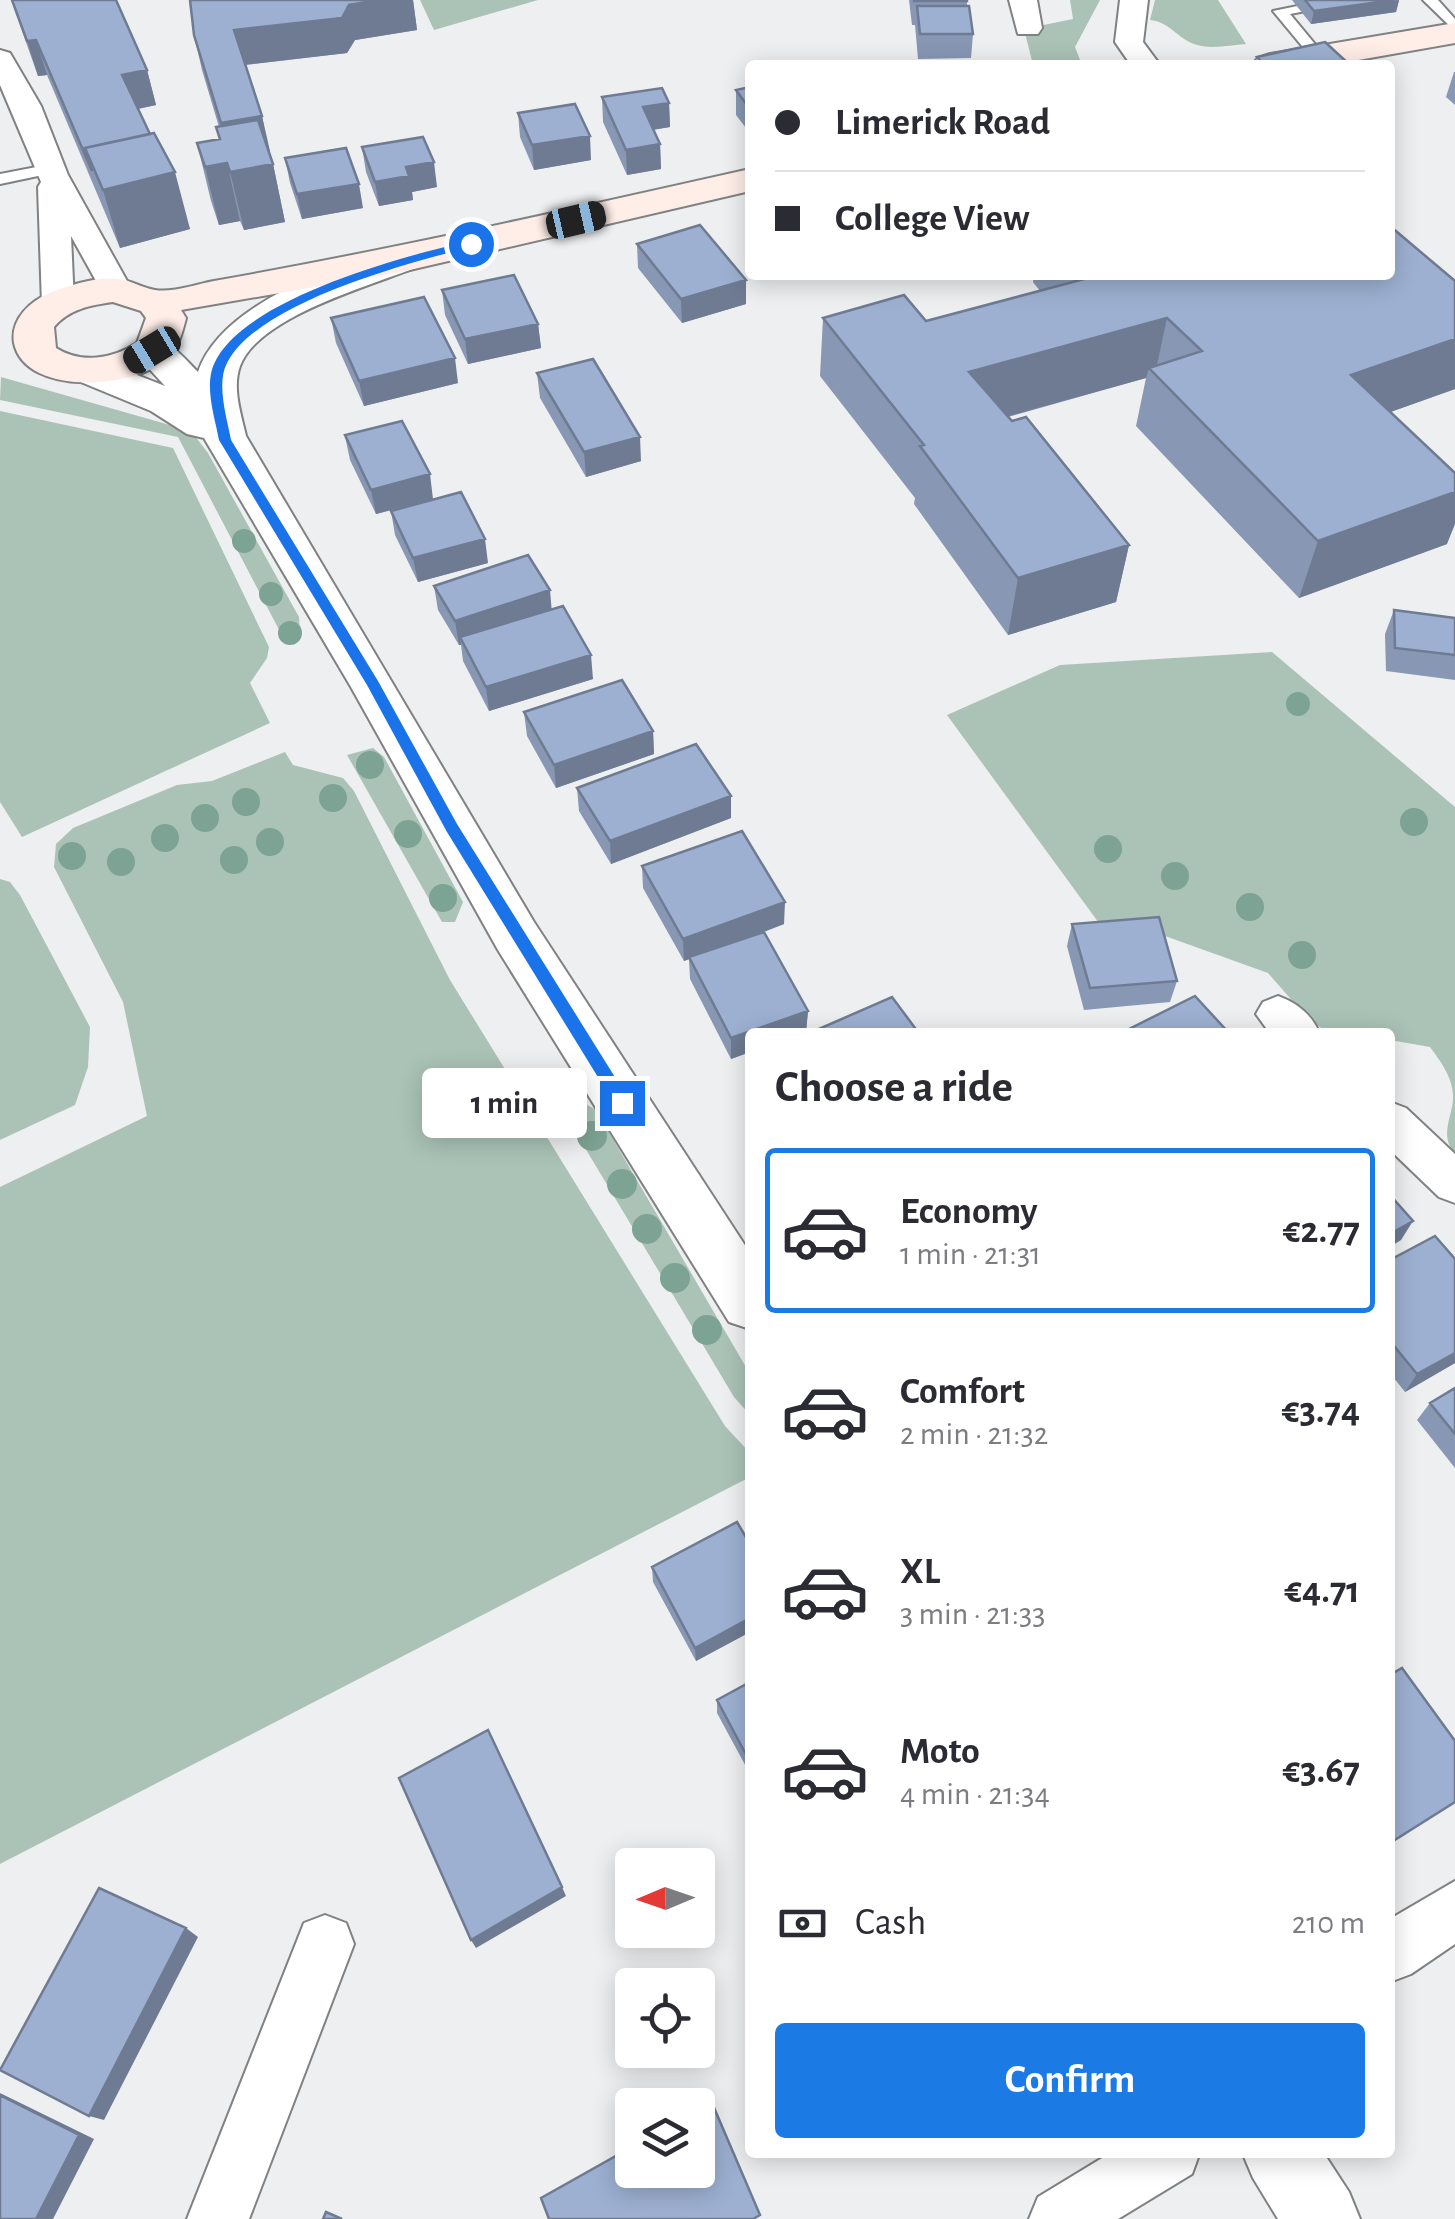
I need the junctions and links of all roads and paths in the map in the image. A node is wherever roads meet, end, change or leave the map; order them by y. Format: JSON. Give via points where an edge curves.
{"nodes":[{"id":1,"x":1134,"y":0,"type":"edge"},
{"id":2,"x":1356,"y":0,"type":"edge"},
{"id":3,"x":1430,"y":0,"type":"edge"},
{"id":4,"x":1277,"y":6,"type":"edge"},
{"id":5,"x":1455,"y":30,"type":"edge"},
{"id":6,"x":1317,"y":55,"type":"junction"},
{"id":7,"x":0,"y":59,"type":"edge"},
{"id":8,"x":1142,"y":60,"type":"edge"},
{"id":9,"x":1294,"y":60,"type":"edge"},
{"id":10,"x":13,"y":110,"type":"edge"},
{"id":11,"x":52,"y":172,"type":"junction"},
{"id":12,"x":0,"y":179,"type":"edge"},
{"id":13,"x":745,"y":181,"type":"edge"},
{"id":14,"x":401,"y":260,"type":"junction"},
{"id":15,"x":116,"y":290,"type":"junction"},
{"id":16,"x":51,"y":310,"type":"junction"},
{"id":17,"x":0,"y":323,"type":"edge"},
{"id":18,"x":156,"y":331,"type":"junction"},
{"id":19,"x":0,"y":370,"type":"edge"},
{"id":20,"x":81,"y":370,"type":"junction"},
{"id":21,"x":225,"y":440,"type":"junction"},
{"id":22,"x":1395,"y":1126,"type":"edge"},
{"id":23,"x":1455,"y":1182,"type":"edge"},
{"id":24,"x":745,"y":1295,"type":"edge"},
{"id":25,"x":1455,"y":1910,"type":"edge"},
{"id":26,"x":324,"y":1944,"type":"dead end"},
{"id":27,"x":1395,"y":1951,"type":"edge"},
{"id":28,"x":1160,"y":2158,"type":"edge"},
{"id":29,"x":1283,"y":2158,"type":"edge"},
{"id":30,"x":218,"y":2219,"type":"edge"},
{"id":31,"x":1060,"y":2219,"type":"edge"},
{"id":32,"x":1322,"y":2219,"type":"edge"}],
"edges":[{"from":1,"to":8,"type":"street","via":[[1129,42]]},
{"from":2,"to":4,"type":"lane"},
{"from":3,"to":5,"type":"lane"},
{"from":4,"to":6,"type":"lane"},
{"from":5,"to":6,"type":"main road"},
{"from":6,"to":9,"type":"main road"},
{"from":7,"to":10,"type":"street"},
{"from":10,"to":11,"type":"street"},
{"from":11,"to":12,"type":"lane"},
{"from":11,"to":15,"type":"street"},
{"from":11,"to":16,"type":"street"},
{"from":13,"to":14,"type":"main road"},
{"from":14,"to":18,"type":"main road","via":[[195,334]]},
{"from":14,"to":21,"type":"street","via":[[246,330],[219,365]]},
{"from":15,"to":16,"type":"main road","via":[[86,293]]},
{"from":15,"to":18,"type":"main road"},
{"from":16,"to":17,"type":"main road"},
{"from":16,"to":20,"type":"main road","via":[[34,330],[34,346],[44,358]]},
{"from":18,"to":20,"type":"main road","via":[[131,362]]},
{"from":18,"to":21,"type":"street"},
{"from":19,"to":20,"type":"main road"},
{"from":20,"to":21,"type":"street","via":[[166,402]]},
{"from":21,"to":24,"type":"street","via":[[516,936]]},
{"from":22,"to":23,"type":"street"},
{"from":25,"to":27,"type":"street"},
{"from":26,"to":30,"type":"street"},
{"from":28,"to":31,"type":"street"},
{"from":29,"to":32,"type":"street"}]}
